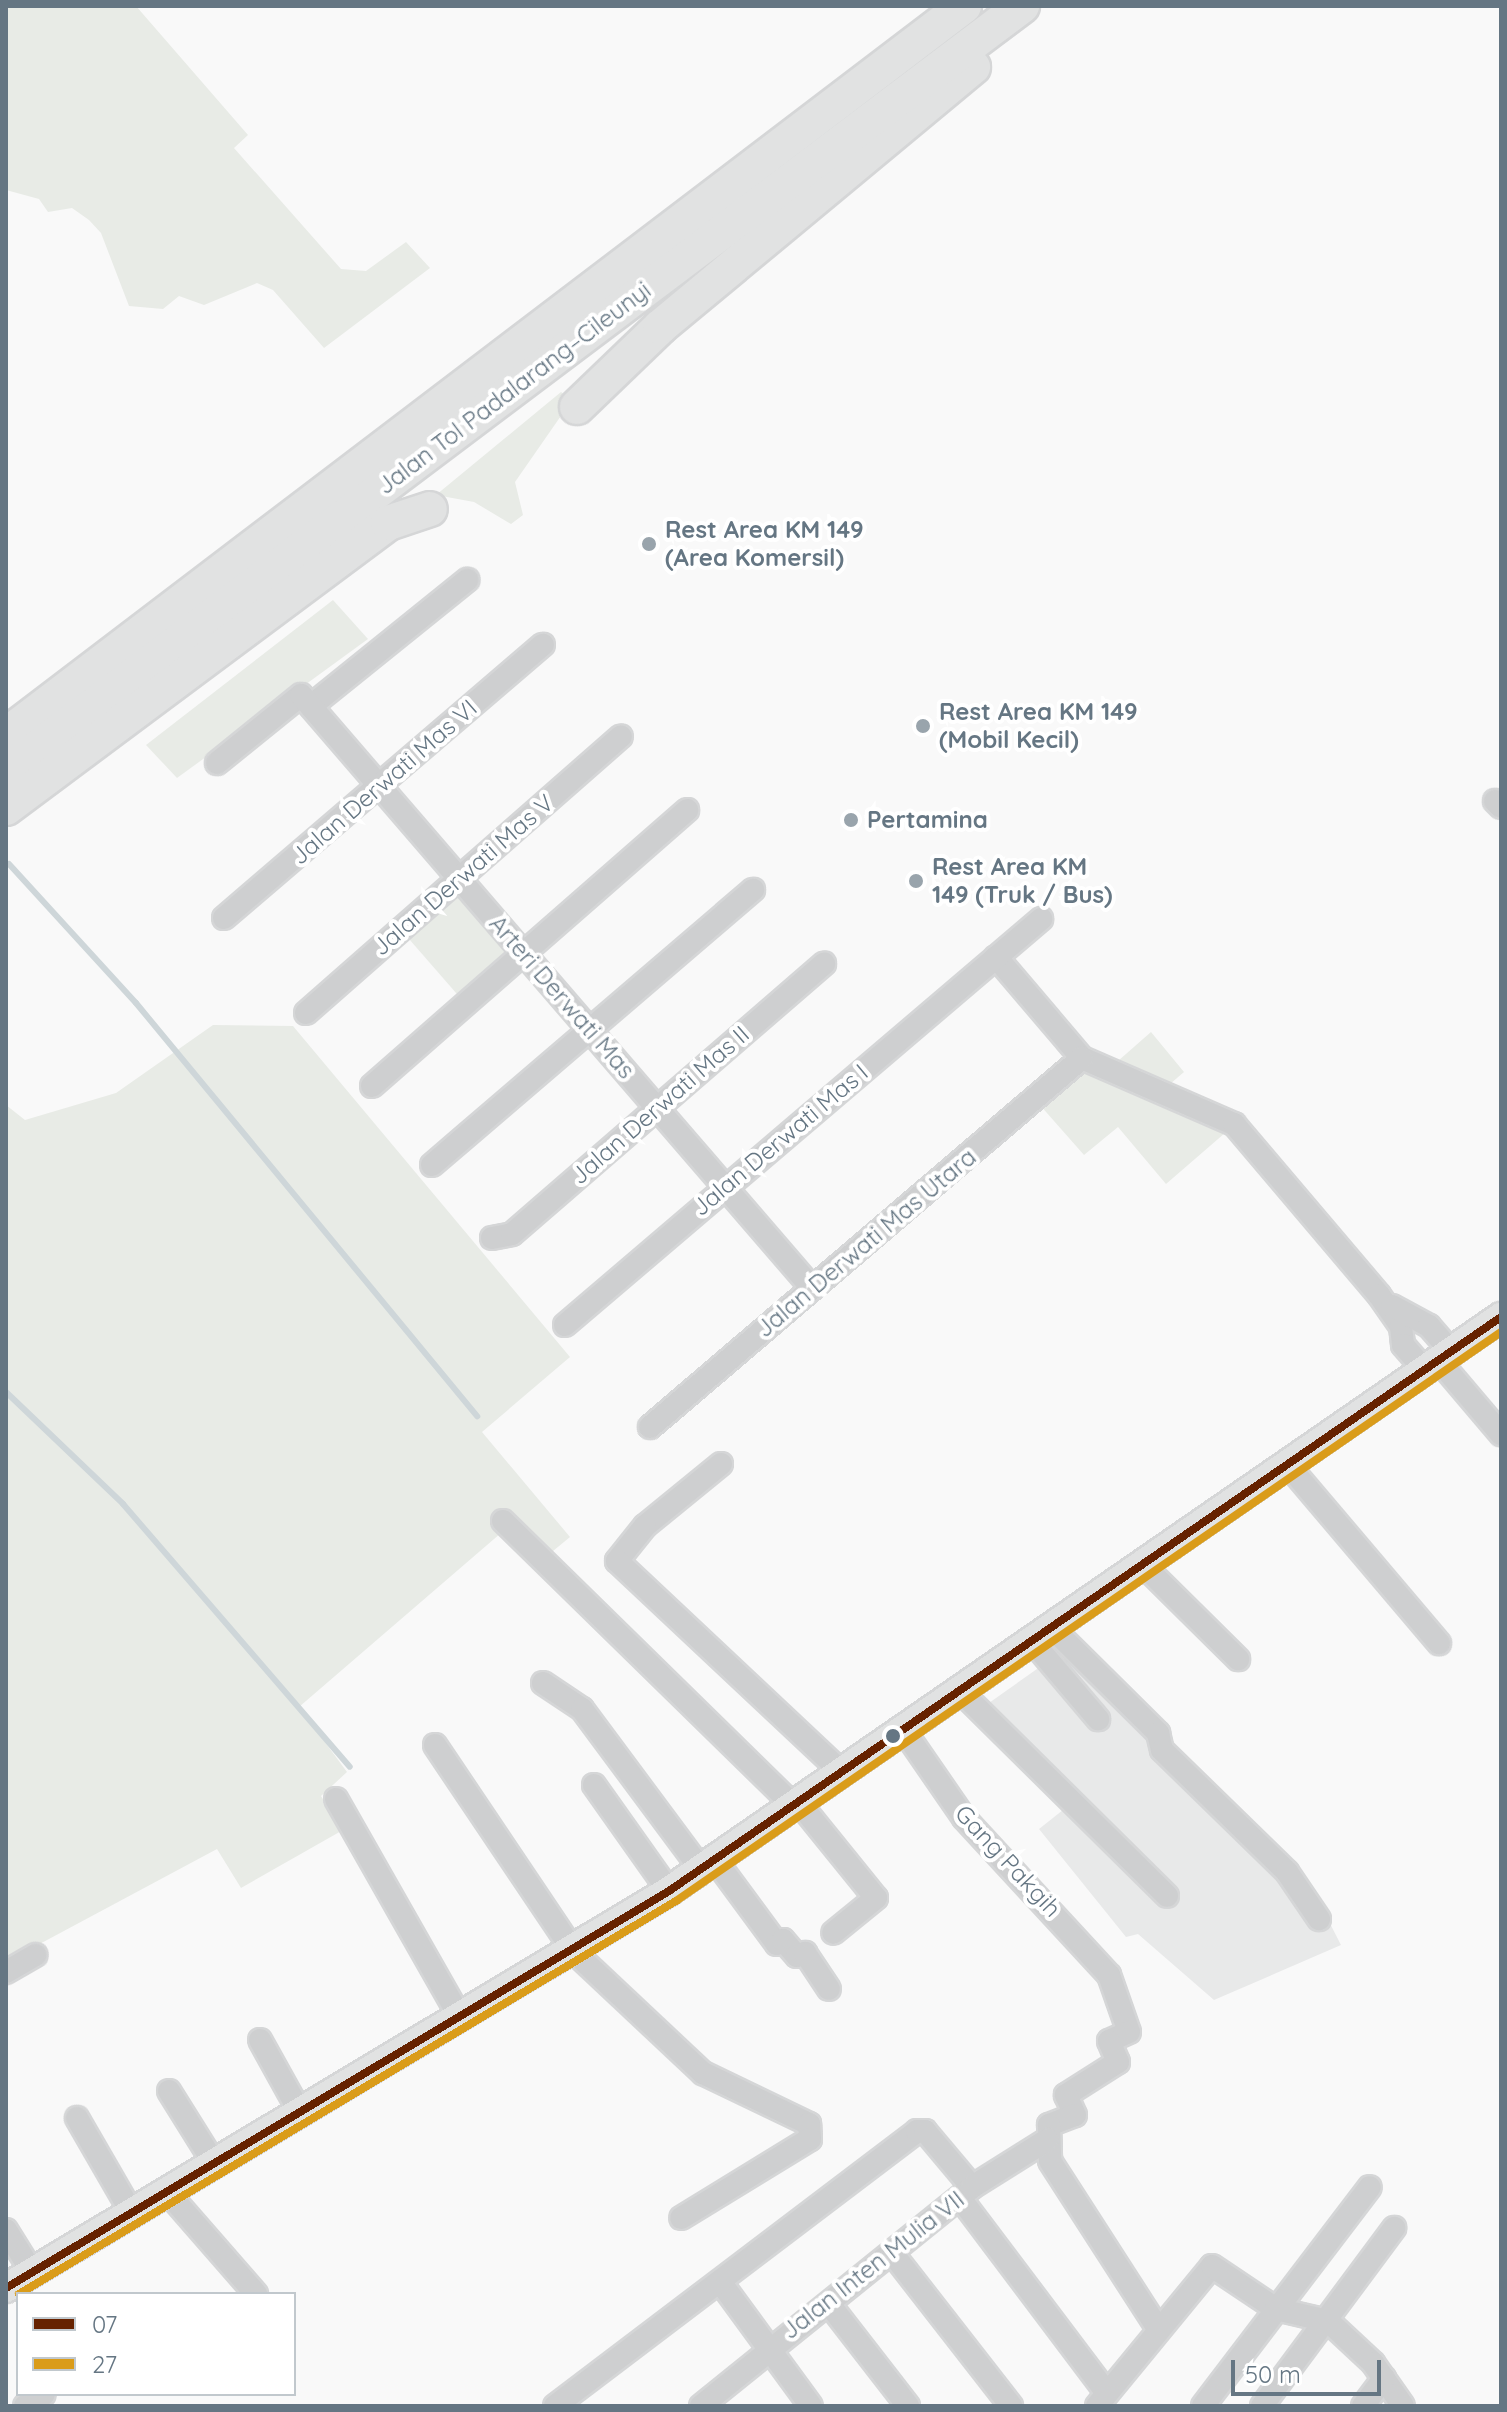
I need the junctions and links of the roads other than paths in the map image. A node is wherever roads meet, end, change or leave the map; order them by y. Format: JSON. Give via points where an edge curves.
{"nodes":[{"id":1,"x":964,"y":6,"type":"edge"},
{"id":2,"x":1022,"y":6,"type":"edge"},
{"id":3,"x":1037,"y":6,"type":"edge"},
{"id":4,"x":577,"y":407,"type":"dead end"},
{"id":5,"x":430,"y":509,"type":"dead end"},
{"id":6,"x":467,"y":580,"type":"dead end"},
{"id":7,"x":543,"y":645,"type":"dead end"},
{"id":8,"x":311,"y":706,"type":"junction"},
{"id":9,"x":6,"y":735,"type":"edge"},
{"id":10,"x":621,"y":736,"type":"dead end"},
{"id":11,"x":217,"y":763,"type":"dead end"},
{"id":12,"x":6,"y":771,"type":"edge"},
{"id":13,"x":380,"y":786,"type":"junction"},
{"id":14,"x":6,"y":808,"type":"edge"},
{"id":15,"x":687,"y":810,"type":"dead end"},
{"id":16,"x":459,"y":878,"type":"junction"},
{"id":17,"x":753,"y":890,"type":"dead end"},
{"id":18,"x":224,"y":918,"type":"dead end"},
{"id":19,"x":1041,"y":919,"type":"dead end"},
{"id":20,"x":523,"y":952,"type":"junction"},
{"id":21,"x":996,"y":957,"type":"junction"},
{"id":22,"x":824,"y":964,"type":"dead end"},
{"id":23,"x":306,"y":1013,"type":"dead end"},
{"id":24,"x":591,"y":1031,"type":"junction"},
{"id":25,"x":1082,"y":1058,"type":"junction"},
{"id":26,"x":372,"y":1086,"type":"dead end"},
{"id":27,"x":657,"y":1108,"type":"junction"},
{"id":28,"x":432,"y":1165,"type":"dead end"},
{"id":29,"x":725,"y":1186,"type":"junction"},
{"id":30,"x":492,"y":1238,"type":"dead end"},
{"id":31,"x":812,"y":1288,"type":"junction"},
{"id":32,"x":1379,"y":1295,"type":"junction"},
{"id":33,"x":1501,"y":1317,"type":"edge"},
{"id":34,"x":565,"y":1325,"type":"dead end"},
{"id":35,"x":1439,"y":1361,"type":"junction"},
{"id":36,"x":650,"y":1427,"type":"dead end"},
{"id":37,"x":1501,"y":1434,"type":"edge"},
{"id":38,"x":721,"y":1464,"type":"dead end"},
{"id":39,"x":1287,"y":1464,"type":"junction"},
{"id":40,"x":503,"y":1521,"type":"dead end"},
{"id":41,"x":1143,"y":1565,"type":"junction"},
{"id":42,"x":1041,"y":1633,"type":"junction"},
{"id":43,"x":1439,"y":1643,"type":"dead end"},
{"id":44,"x":1238,"y":1659,"type":"dead end"},
{"id":45,"x":543,"y":1683,"type":"dead end"},
{"id":46,"x":958,"y":1689,"type":"junction"},
{"id":47,"x":1098,"y":1719,"type":"dead end"},
{"id":48,"x":902,"y":1728,"type":"junction"},
{"id":49,"x":435,"y":1745,"type":"dead end"},
{"id":50,"x":841,"y":1771,"type":"junction"},
{"id":51,"x":594,"y":1785,"type":"dead end"},
{"id":52,"x":336,"y":1799,"type":"dead end"},
{"id":53,"x":796,"y":1804,"type":"junction"},
{"id":54,"x":708,"y":1865,"type":"junction"},
{"id":55,"x":669,"y":1891,"type":"junction"},
{"id":56,"x":1167,"y":1896,"type":"dead end"},
{"id":57,"x":1319,"y":1919,"type":"dead end"},
{"id":58,"x":833,"y":1933,"type":"dead end"},
{"id":59,"x":574,"y":1952,"type":"junction"},
{"id":60,"x":36,"y":1955,"type":"dead end"},
{"id":61,"x":6,"y":1972,"type":"edge"},
{"id":62,"x":829,"y":1989,"type":"dead end"},
{"id":63,"x":461,"y":2019,"type":"junction"},
{"id":64,"x":260,"y":2040,"type":"dead end"},
{"id":65,"x":169,"y":2091,"type":"dead end"},
{"id":66,"x":301,"y":2114,"type":"junction"},
{"id":67,"x":77,"y":2118,"type":"dead end"},
{"id":68,"x":1047,"y":2140,"type":"junction"},
{"id":69,"x":214,"y":2163,"type":"junction"},
{"id":70,"x":1370,"y":2187,"type":"dead end"},
{"id":71,"x":168,"y":2193,"type":"junction"},
{"id":72,"x":966,"y":2193,"type":"junction"},
{"id":73,"x":133,"y":2215,"type":"junction"},
{"id":74,"x":681,"y":2218,"type":"dead end"},
{"id":75,"x":1394,"y":2228,"type":"dead end"},
{"id":76,"x":6,"y":2230,"type":"edge"},
{"id":77,"x":892,"y":2253,"type":"junction"},
{"id":78,"x":32,"y":2272,"type":"junction"},
{"id":79,"x":721,"y":2283,"type":"junction"},
{"id":80,"x":6,"y":2288,"type":"edge"},
{"id":81,"x":254,"y":2292,"type":"edge"},
{"id":82,"x":829,"y":2304,"type":"junction"},
{"id":83,"x":1276,"y":2309,"type":"junction"},
{"id":84,"x":1328,"y":2321,"type":"junction"},
{"id":85,"x":1157,"y":2327,"type":"junction"},
{"id":86,"x":767,"y":2348,"type":"junction"},
{"id":87,"x":1384,"y":2378,"type":"junction"},
{"id":88,"x":1102,"y":2399,"type":"edge"},
{"id":89,"x":697,"y":2405,"type":"edge"},
{"id":90,"x":555,"y":2406,"type":"edge"},
{"id":91,"x":811,"y":2406,"type":"edge"},
{"id":92,"x":908,"y":2406,"type":"edge"},
{"id":93,"x":1011,"y":2406,"type":"edge"},
{"id":94,"x":1203,"y":2406,"type":"edge"},
{"id":95,"x":1262,"y":2406,"type":"edge"},
{"id":96,"x":1363,"y":2406,"type":"edge"},
{"id":97,"x":1403,"y":2406,"type":"edge"}],
"edges":[{"from":1,"to":9,"type":"highway","name":"Jalan Tol Padalarang–Cileunyi"},
{"from":2,"to":12,"type":"highway","name":"Jalan Tol Padalarang–Cileunyi"},
{"from":3,"to":4,"type":"highway","via":[[939,98],[660,327]]},
{"from":5,"to":14,"type":"highway","via":[[388,523]]},
{"from":6,"to":8,"type":"street"},
{"from":7,"to":13,"type":"street","name":"Jalan Derwati Mas VI"},
{"from":8,"to":11,"type":"street","via":[[301,695]]},
{"from":8,"to":13,"type":"street","name":"Arteri Derwati Mas"},
{"from":10,"to":16,"type":"street","name":"Jalan Derwati Mas V"},
{"from":13,"to":16,"type":"street","name":"Arteri Derwati Mas"},
{"from":13,"to":18,"type":"street","name":"Jalan Derwati Mas VI"},
{"from":15,"to":20,"type":"street"},
{"from":16,"to":20,"type":"street","name":"Arteri Derwati Mas"},
{"from":16,"to":23,"type":"street","name":"Jalan Derwati Mas V"},
{"from":17,"to":24,"type":"street"},
{"from":19,"to":21,"type":"street","name":"Jalan Derwati Mas I"},
{"from":20,"to":24,"type":"street","name":"Arteri Derwati Mas"},
{"from":20,"to":26,"type":"street"},
{"from":21,"to":25,"type":"street"},
{"from":21,"to":29,"type":"street","name":"Jalan Derwati Mas I"},
{"from":22,"to":27,"type":"street","name":"Jalan Derwati Mas II"},
{"from":24,"to":27,"type":"street","name":"Arteri Derwati Mas"},
{"from":24,"to":28,"type":"street"},
{"from":25,"to":31,"type":"street","name":"Jalan Derwati Mas Utara"},
{"from":25,"to":32,"type":"street","via":[[1234,1124]]},
{"from":27,"to":29,"type":"street","name":"Arteri Derwati Mas"},
{"from":27,"to":30,"type":"street","name":"Jalan Derwati Mas II","via":[[512,1234]]},
{"from":29,"to":31,"type":"street","name":"Arteri Derwati Mas"},
{"from":29,"to":34,"type":"street","name":"Jalan Derwati Mas I"},
{"from":31,"to":36,"type":"street","name":"Jalan Derwati Mas Utara"},
{"from":32,"to":35,"type":"street","via":[[1429,1326]]},
{"from":32,"to":35,"type":"street","via":[[1401,1326],[1403,1345]]},
{"from":33,"to":35,"type":"main road"},
{"from":35,"to":37,"type":"street"},
{"from":35,"to":39,"type":"main road"},
{"from":38,"to":50,"type":"street","via":[[645,1526],[617,1561]]},
{"from":39,"to":41,"type":"main road"},
{"from":39,"to":43,"type":"street"},
{"from":40,"to":53,"type":"street"},
{"from":41,"to":42,"type":"main road"},
{"from":41,"to":44,"type":"street"},
{"from":42,"to":46,"type":"main road"},
{"from":42,"to":47,"type":"street"},
{"from":42,"to":57,"type":"street","via":[[1144,1718],[1162,1750],[1278,1861]]},
{"from":45,"to":54,"type":"street","via":[[590,1719]]},
{"from":46,"to":48,"type":"main road"},
{"from":46,"to":56,"type":"street"},
{"from":48,"to":50,"type":"main road"},
{"from":48,"to":68,"type":"street","name":"Gang Pakgih","via":[[964,1818],[1093,1953],[1116,1991],[1129,2032],[1109,2041],[1118,2062],[1066,2095],[1075,2115],[1051,2124]]},
{"from":49,"to":59,"type":"street"},
{"from":50,"to":53,"type":"main road"},
{"from":51,"to":55,"type":"street"},
{"from":52,"to":63,"type":"street"},
{"from":53,"to":54,"type":"main road"},
{"from":53,"to":58,"type":"street","via":[[876,1898]]},
{"from":54,"to":55,"type":"main road"},
{"from":54,"to":62,"type":"street","via":[[777,1944],[783,1940],[797,1956],[805,1953]]},
{"from":55,"to":59,"type":"main road"},
{"from":59,"to":63,"type":"main road"},
{"from":59,"to":74,"type":"street","via":[[703,2073],[809,2124],[810,2139]]},
{"from":60,"to":61,"type":"street"},
{"from":63,"to":66,"type":"main road"},
{"from":64,"to":66,"type":"street"},
{"from":65,"to":69,"type":"street"},
{"from":66,"to":69,"type":"main road"},
{"from":67,"to":73,"type":"street"},
{"from":68,"to":72,"type":"street","name":"Jalan Inten Mulia VII"},
{"from":68,"to":85,"type":"street","via":[[1052,2168]]},
{"from":69,"to":71,"type":"main road"},
{"from":70,"to":83,"type":"street"},
{"from":71,"to":73,"type":"main road"},
{"from":71,"to":81,"type":"street"},
{"from":72,"to":77,"type":"street","name":"Jalan Inten Mulia VII"},
{"from":72,"to":79,"type":"street","via":[[925,2131],[917,2131]]},
{"from":72,"to":88,"type":"street"},
{"from":73,"to":78,"type":"main road"},
{"from":75,"to":84,"type":"street"},
{"from":76,"to":78,"type":"street"},
{"from":77,"to":82,"type":"street","name":"Jalan Inten Mulia VII"},
{"from":77,"to":93,"type":"street"},
{"from":78,"to":80,"type":"main road"},
{"from":79,"to":86,"type":"street","name":"Jalan Inten Mulia VII"},
{"from":79,"to":90,"type":"street"},
{"from":82,"to":86,"type":"street","name":"Jalan Inten Mulia VII"},
{"from":82,"to":92,"type":"street"},
{"from":83,"to":84,"type":"street"},
{"from":83,"to":85,"type":"street","via":[[1212,2266]]},
{"from":83,"to":94,"type":"street"},
{"from":84,"to":87,"type":"street"},
{"from":84,"to":95,"type":"street"},
{"from":85,"to":88,"type":"street"},
{"from":86,"to":89,"type":"street"},
{"from":86,"to":91,"type":"street"},
{"from":87,"to":96,"type":"street"},
{"from":87,"to":97,"type":"street"}]}
